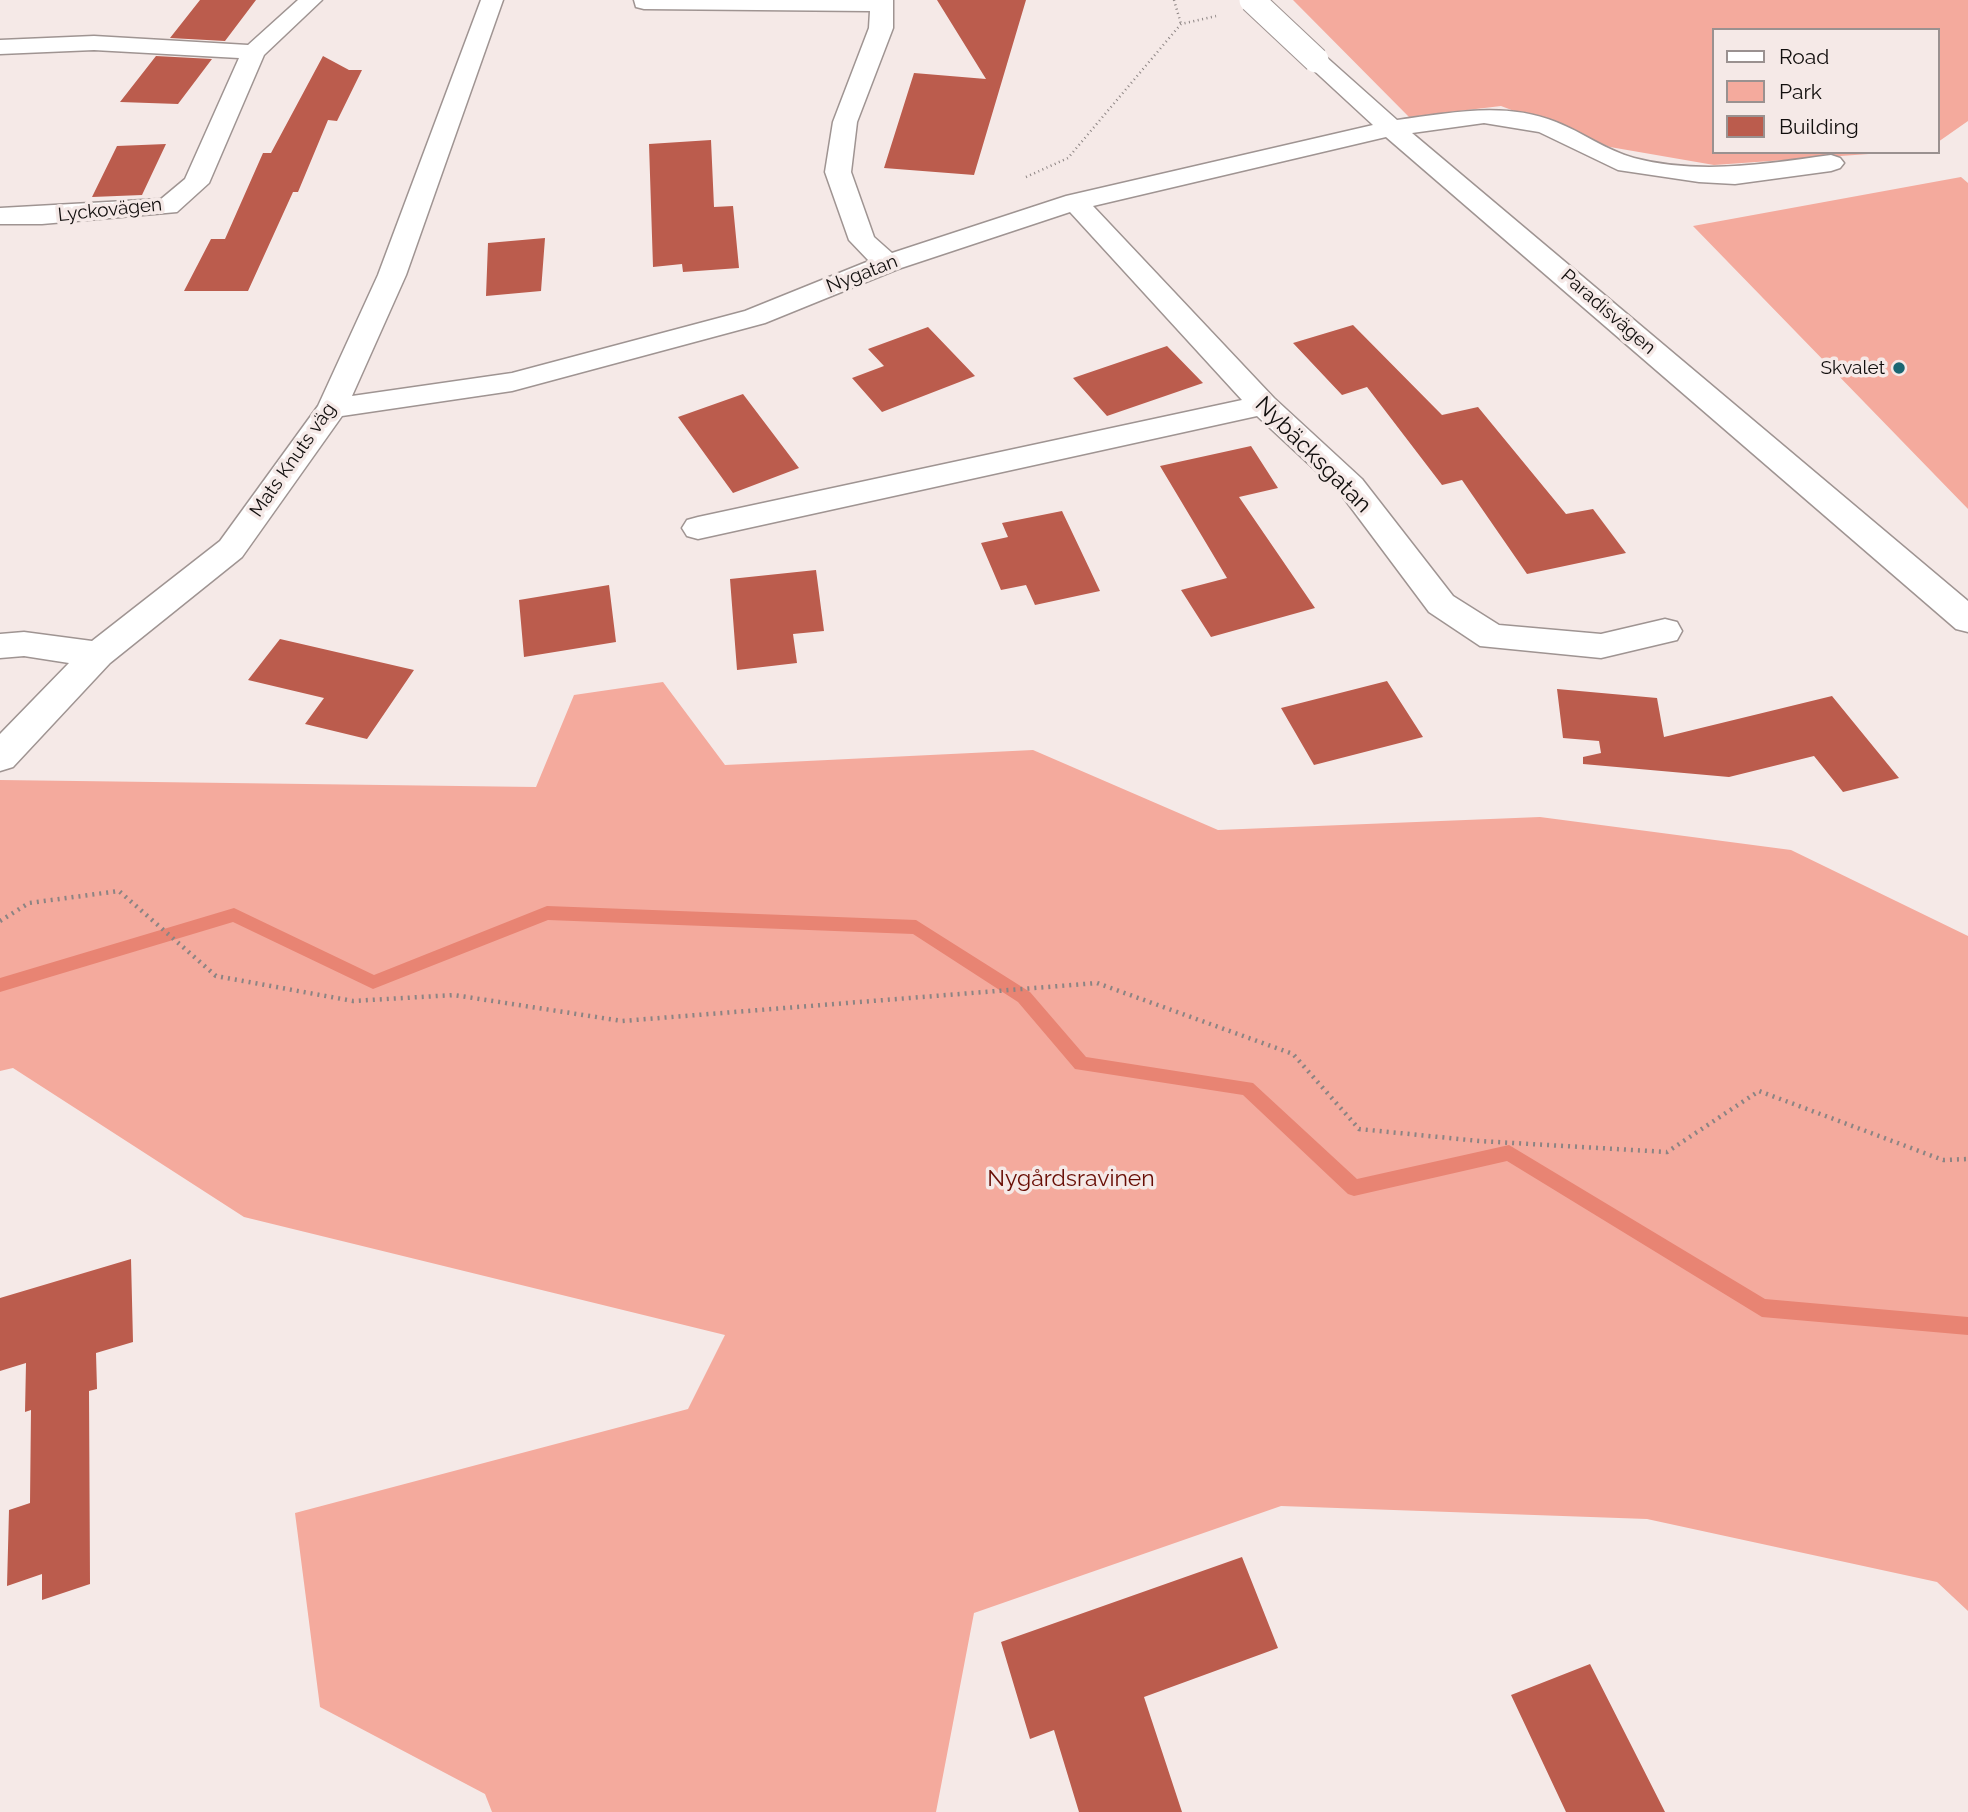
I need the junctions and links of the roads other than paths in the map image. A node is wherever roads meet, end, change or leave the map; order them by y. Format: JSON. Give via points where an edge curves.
{"nodes":[{"id":1,"x":311,"y":0,"type":"edge"},
{"id":2,"x":492,"y":0,"type":"edge"},
{"id":3,"x":1252,"y":0,"type":"edge"},
{"id":4,"x":644,"y":2,"type":"dead end"},
{"id":5,"x":882,"y":2,"type":"edge"},
{"id":6,"x":0,"y":47,"type":"edge"},
{"id":7,"x":254,"y":52,"type":"junction"},
{"id":8,"x":1391,"y":128,"type":"junction"},
{"id":9,"x":1831,"y":163,"type":"dead end"},
{"id":10,"x":1075,"y":202,"type":"junction"},
{"id":11,"x":0,"y":216,"type":"edge"},
{"id":12,"x":888,"y":263,"type":"junction"},
{"id":13,"x":1263,"y":405,"type":"junction"},
{"id":14,"x":332,"y":408,"type":"junction"},
{"id":15,"x":698,"y":528,"type":"dead end"},
{"id":16,"x":1968,"y":620,"type":"edge"},
{"id":17,"x":1665,"y":631,"type":"dead end"},
{"id":18,"x":0,"y":646,"type":"edge"},
{"id":19,"x":97,"y":654,"type":"junction"},
{"id":20,"x":0,"y":757,"type":"edge"}],
"edges":[{"from":1,"to":7,"type":"street","name":"Lyckovägen"},
{"from":2,"to":14,"type":"street","name":"Mats Knuts väg","via":[[392,275]]},
{"from":3,"to":8,"type":"street","name":"Paradisvägen","bridge":true},
{"from":4,"to":5,"type":"street"},
{"from":5,"to":12,"type":"street","via":[[881,28],[845,122],[838,172],[862,240]]},
{"from":6,"to":7,"type":"street","via":[[94,43]]},
{"from":7,"to":11,"type":"street","name":"Lyckovägen","via":[[196,183],[169,206]]},
{"from":8,"to":9,"type":"street","name":"Nygatan","via":[[1484,116],[1545,126],[1627,165],[1699,174],[1734,176]]},
{"from":8,"to":10,"type":"street","name":"Nygatan"},
{"from":8,"to":16,"type":"street","name":"Paradisvägen"},
{"from":10,"to":12,"type":"street","name":"Nygatan"},
{"from":10,"to":13,"type":"street","name":"Nybäcksgatan"},
{"from":12,"to":14,"type":"street","name":"Nygatan","via":[[755,317],[512,382]]},
{"from":13,"to":15,"type":"street"},
{"from":13,"to":17,"type":"street","name":"Nybäcksgatan","via":[[1351,486],[1441,604],[1492,637],[1601,646]]},
{"from":14,"to":19,"type":"street","name":"Mats Knuts väg","via":[[231,548]]},
{"from":18,"to":19,"type":"street","via":[[24,643]]},
{"from":19,"to":20,"type":"street","name":"Mats Knuts väg"}]}
